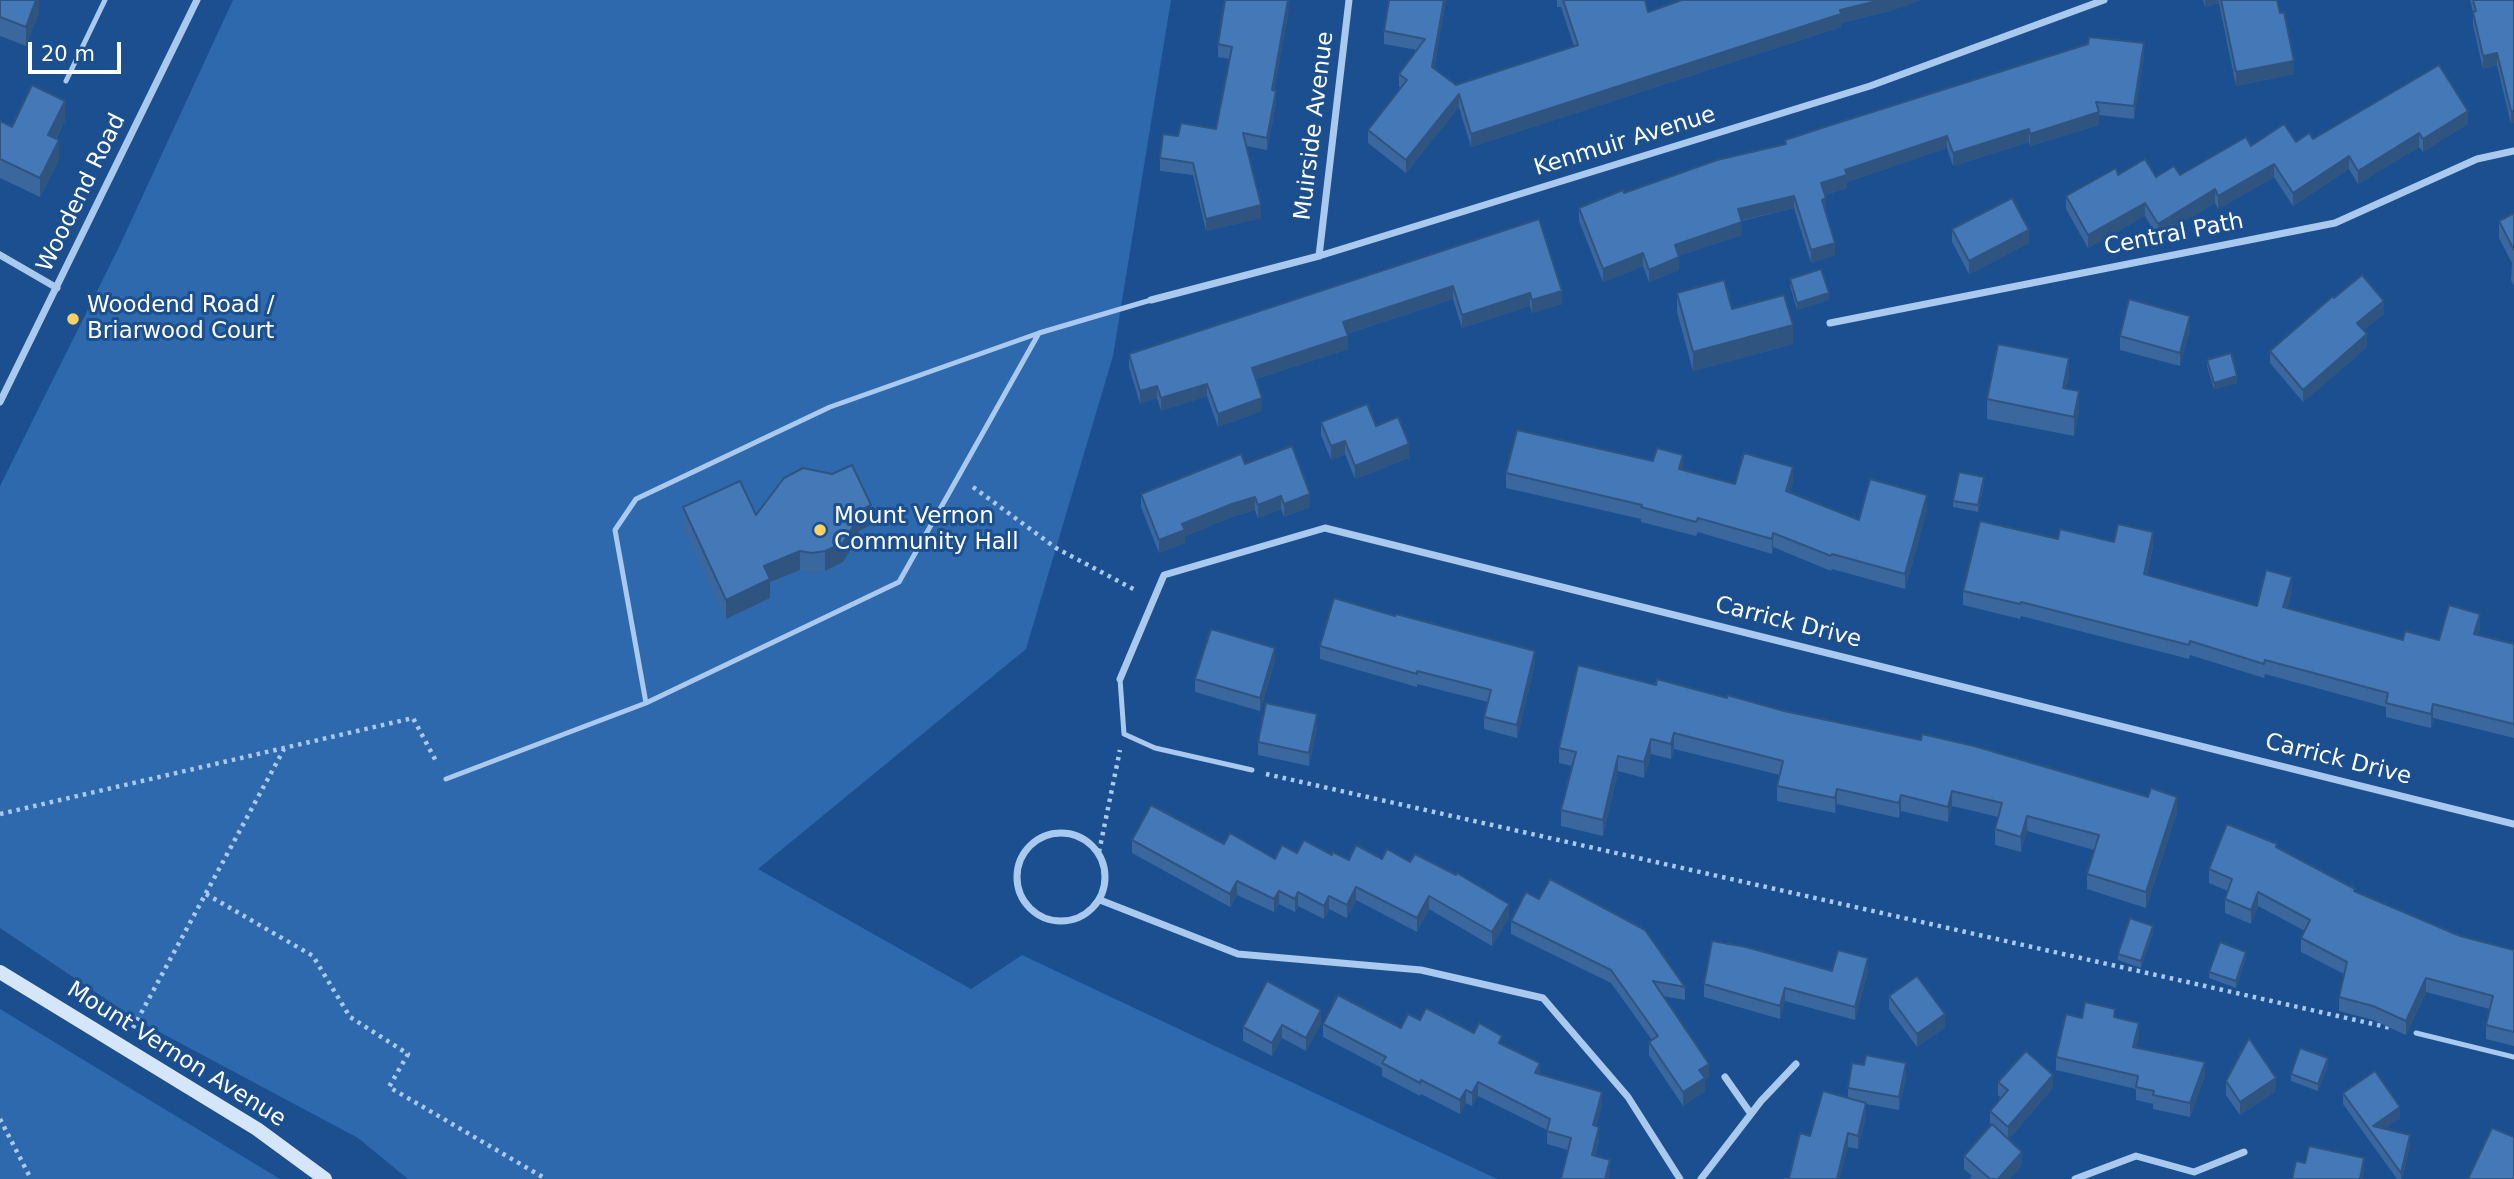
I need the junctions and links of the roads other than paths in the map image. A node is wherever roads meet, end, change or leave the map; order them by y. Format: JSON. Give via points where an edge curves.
{"nodes":[{"id":1,"x":105,"y":0,"type":"edge"},
{"id":2,"x":197,"y":0,"type":"edge"},
{"id":3,"x":1349,"y":0,"type":"edge"},
{"id":4,"x":2104,"y":0,"type":"edge"},
{"id":5,"x":66,"y":81,"type":"dead end"},
{"id":6,"x":2514,"y":151,"type":"edge"},
{"id":7,"x":0,"y":255,"type":"edge"},
{"id":8,"x":1319,"y":257,"type":"junction"},
{"id":9,"x":57,"y":288,"type":"junction"},
{"id":10,"x":1151,"y":300,"type":"joint"},
{"id":11,"x":1830,"y":323,"type":"dead end"},
{"id":12,"x":1039,"y":333,"type":"junction"},
{"id":13,"x":0,"y":402,"type":"edge"},
{"id":14,"x":1120,"y":679,"type":"joint"},
{"id":15,"x":646,"y":703,"type":"junction"},
{"id":16,"x":1252,"y":771,"type":"road end"},
{"id":17,"x":446,"y":779,"type":"road end"},
{"id":18,"x":2514,"y":824,"type":"edge"},
{"id":19,"x":1100,"y":900,"type":"junction"},
{"id":20,"x":0,"y":972,"type":"edge"},
{"id":21,"x":2416,"y":1033,"type":"road end"},
{"id":22,"x":2514,"y":1057,"type":"edge"},
{"id":23,"x":1796,"y":1064,"type":"dead end"},
{"id":24,"x":1725,"y":1077,"type":"dead end"},
{"id":25,"x":1751,"y":1114,"type":"junction"},
{"id":26,"x":2244,"y":1152,"type":"dead end"},
{"id":27,"x":325,"y":1179,"type":"edge"},
{"id":28,"x":1680,"y":1179,"type":"edge"},
{"id":29,"x":1701,"y":1179,"type":"edge"},
{"id":30,"x":2076,"y":1179,"type":"edge"}],
"edges":[{"from":1,"to":5,"type":"lane"},
{"from":2,"to":9,"type":"street","name":"Woodend Road"},
{"from":3,"to":8,"type":"street","name":"Muirside Avenue"},
{"from":4,"to":8,"type":"street","name":"Kenmuir Avenue","via":[[1870,86]]},
{"from":6,"to":11,"type":"street","name":"Central Path","via":[[2477,159],[2335,223]]},
{"from":7,"to":9,"type":"street"},
{"from":8,"to":10,"type":"street","name":"Kenmuir Avenue"},
{"from":9,"to":13,"type":"street","name":"Woodend Road"},
{"from":10,"to":12,"type":"lane"},
{"from":12,"to":15,"type":"lane","via":[[899,582]]},
{"from":12,"to":15,"type":"lane","via":[[830,407],[636,499],[615,530]]},
{"from":14,"to":16,"type":"lane","via":[[1124,734],[1155,748]]},
{"from":14,"to":18,"type":"street","name":"Carrick Drive","via":[[1164,575],[1325,528]]},
{"from":15,"to":17,"type":"lane"},
{"from":19,"to":19,"type":"street","via":[[1085,916],[1065,922],[1045,919],[1024,902],[1016,881],[1018,864],[1028,846],[1045,835],[1078,835],[1099,852],[1107,874]]},
{"from":19,"to":28,"type":"street","via":[[1238,954],[1421,970],[1543,999],[1628,1097]]},
{"from":20,"to":27,"type":"main road","name":"Mount Vernon Avenue","via":[[257,1129]]},
{"from":21,"to":22,"type":"lane"},
{"from":23,"to":25,"type":"street"},
{"from":24,"to":25,"type":"street"},
{"from":25,"to":29,"type":"street"},
{"from":26,"to":30,"type":"street","via":[[2194,1172],[2136,1156]]}]}
